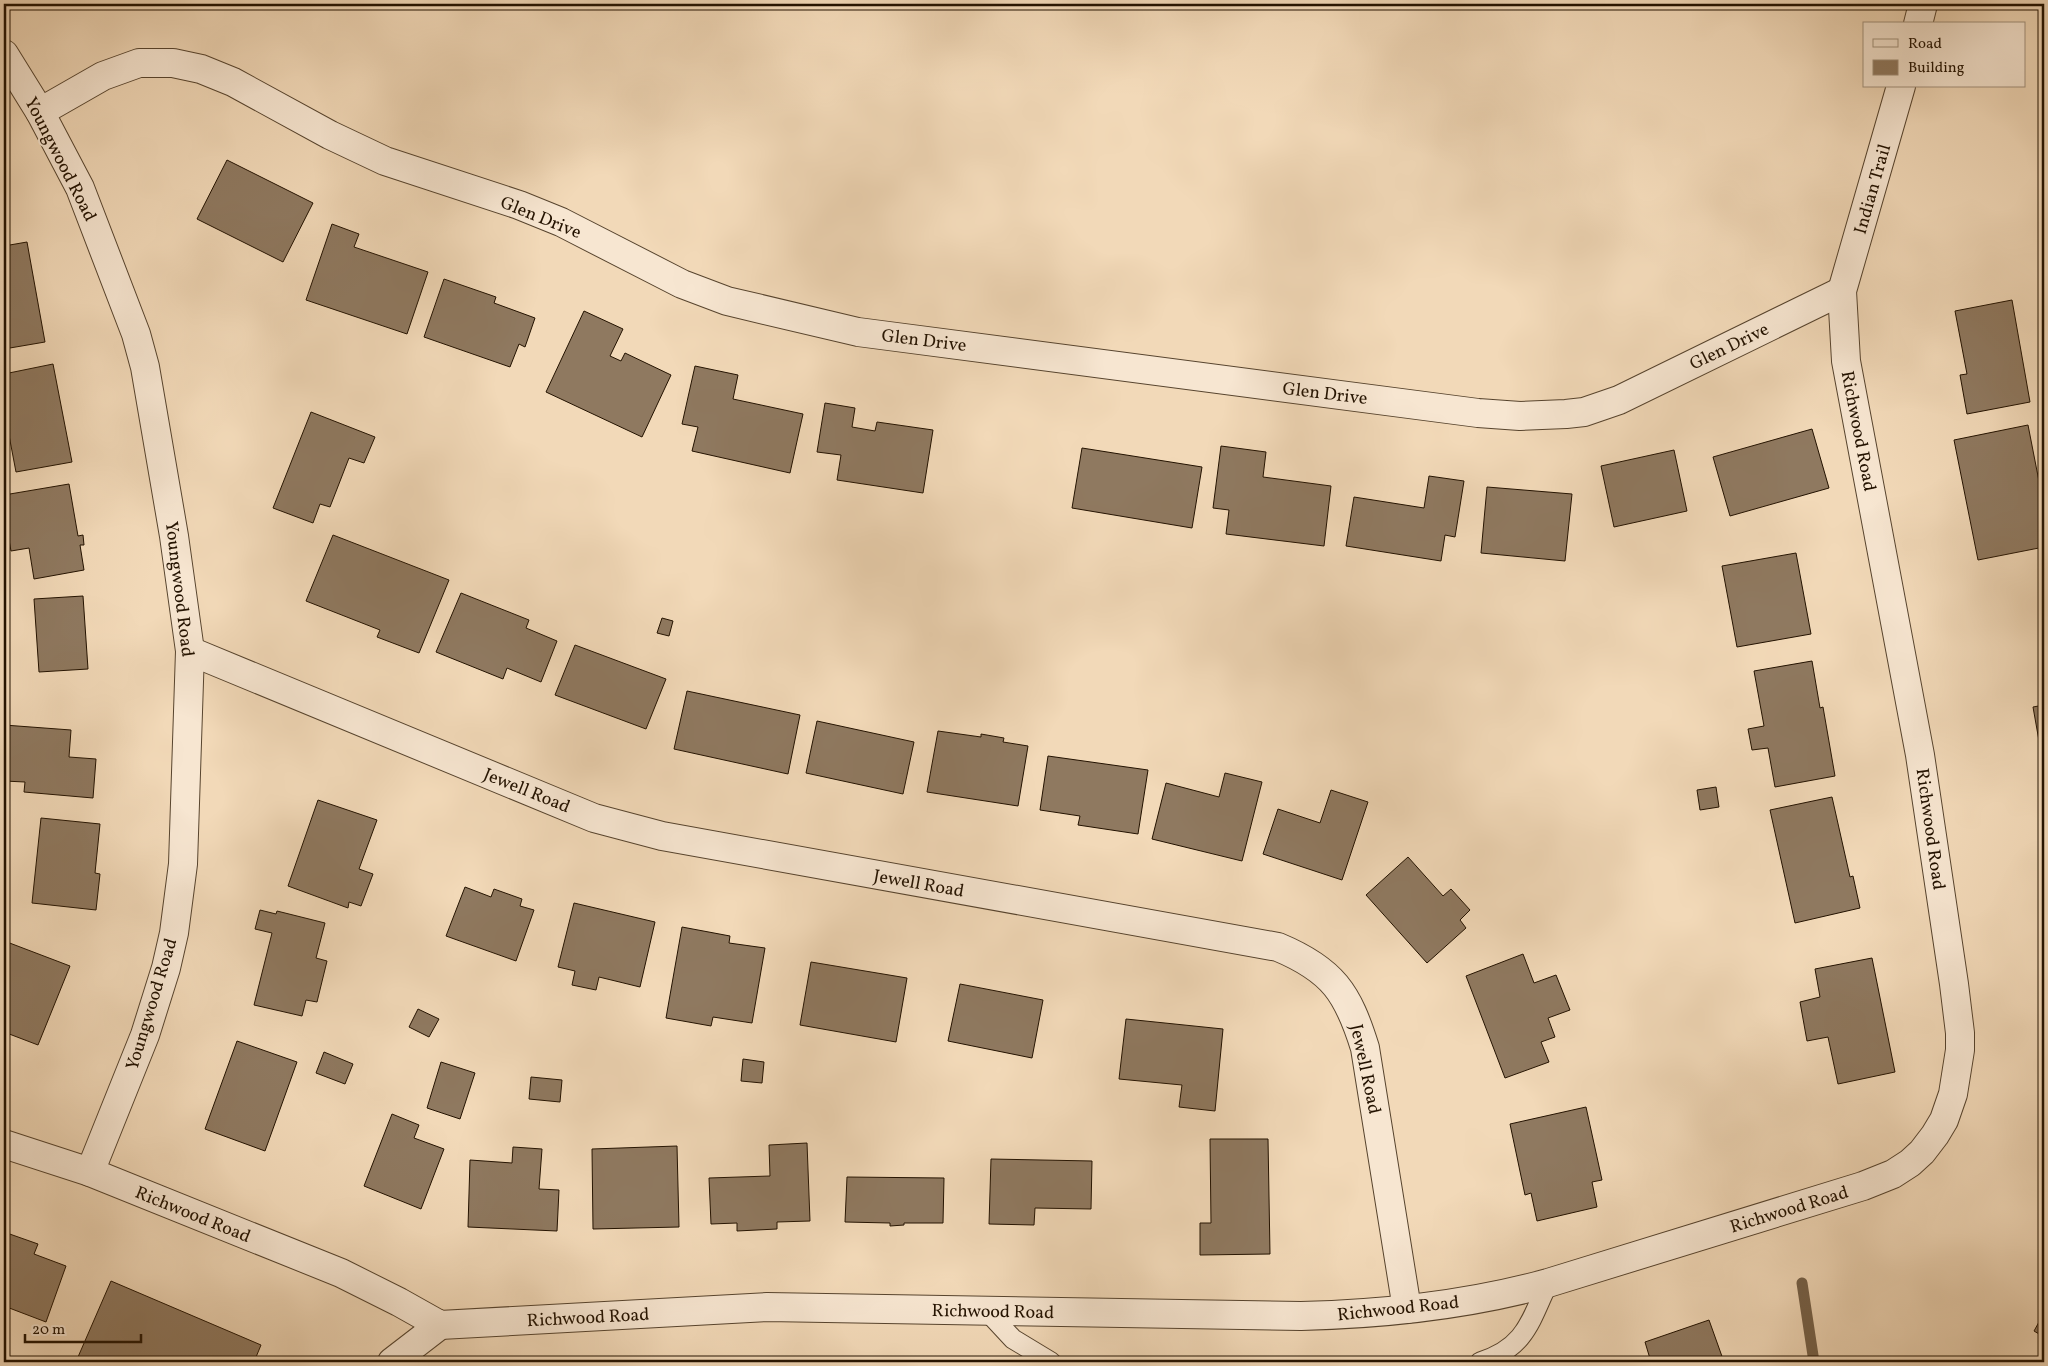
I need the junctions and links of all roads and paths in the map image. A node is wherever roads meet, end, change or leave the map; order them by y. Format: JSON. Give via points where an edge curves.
{"nodes":[{"id":1,"x":1923,"y":4,"type":"edge"},
{"id":2,"x":1918,"y":22,"type":"edge"},
{"id":3,"x":4,"y":54,"type":"edge"},
{"id":4,"x":1900,"y":88,"type":"edge"},
{"id":5,"x":40,"y":112,"type":"junction"},
{"id":6,"x":1842,"y":291,"type":"junction"},
{"id":7,"x":190,"y":651,"type":"junction"},
{"id":8,"x":4,"y":1144,"type":"edge"},
{"id":9,"x":90,"y":1172,"type":"junction"},
{"id":10,"x":1548,"y":1283,"type":"junction"},
{"id":11,"x":1408,"y":1309,"type":"junction"},
{"id":12,"x":987,"y":1311,"type":"junction"},
{"id":13,"x":440,"y":1325,"type":"junction"},
{"id":14,"x":392,"y":1362,"type":"edge"},
{"id":15,"x":1051,"y":1362,"type":"edge"},
{"id":16,"x":1480,"y":1362,"type":"edge"}],
"edges":[{"from":1,"to":2,"type":"street"},
{"from":3,"to":5,"type":"street","name":"Youngwood Road"},
{"from":4,"to":6,"type":"street","name":"Indian Trail"},
{"from":5,"to":6,"type":"street","name":"Glen Drive","via":[[103,76],[139,63],[173,63],[201,69],[233,82],[385,161],[561,222],[682,284],[727,300],[858,332],[1478,413],[1529,416],[1584,412],[1619,400]]},
{"from":5,"to":7,"type":"street","name":"Youngwood Road","via":[[80,188],[143,359]]},
{"from":6,"to":10,"type":"street","name":"Richwood Road","via":[[1846,361],[1920,755],[1954,984],[1960,1050],[1953,1094],[1935,1135],[1922,1152],[1893,1174]]},
{"from":7,"to":9,"type":"street","name":"Youngwood Road","via":[[183,864],[174,934],[145,1035]]},
{"from":7,"to":11,"type":"street","name":"Jewell Road","via":[[594,818],[662,836],[1278,947],[1303,958],[1343,993],[1355,1016],[1365,1048]]},
{"from":8,"to":9,"type":"street","name":"Richwood Road"},
{"from":9,"to":13,"type":"street","name":"Richwood Road","via":[[341,1273]]},
{"from":10,"to":11,"type":"street","name":"Richwood Road","via":[[1513,1293]]},
{"from":10,"to":16,"type":"lane","via":[[1526,1330],[1514,1346]]},
{"from":11,"to":12,"type":"street","name":"Richwood Road","via":[[1301,1316]]},
{"from":12,"to":13,"type":"street","name":"Richwood Road","via":[[767,1307]]},
{"from":12,"to":15,"type":"lane","via":[[1013,1339]]},
{"from":13,"to":14,"type":"street"}]}
